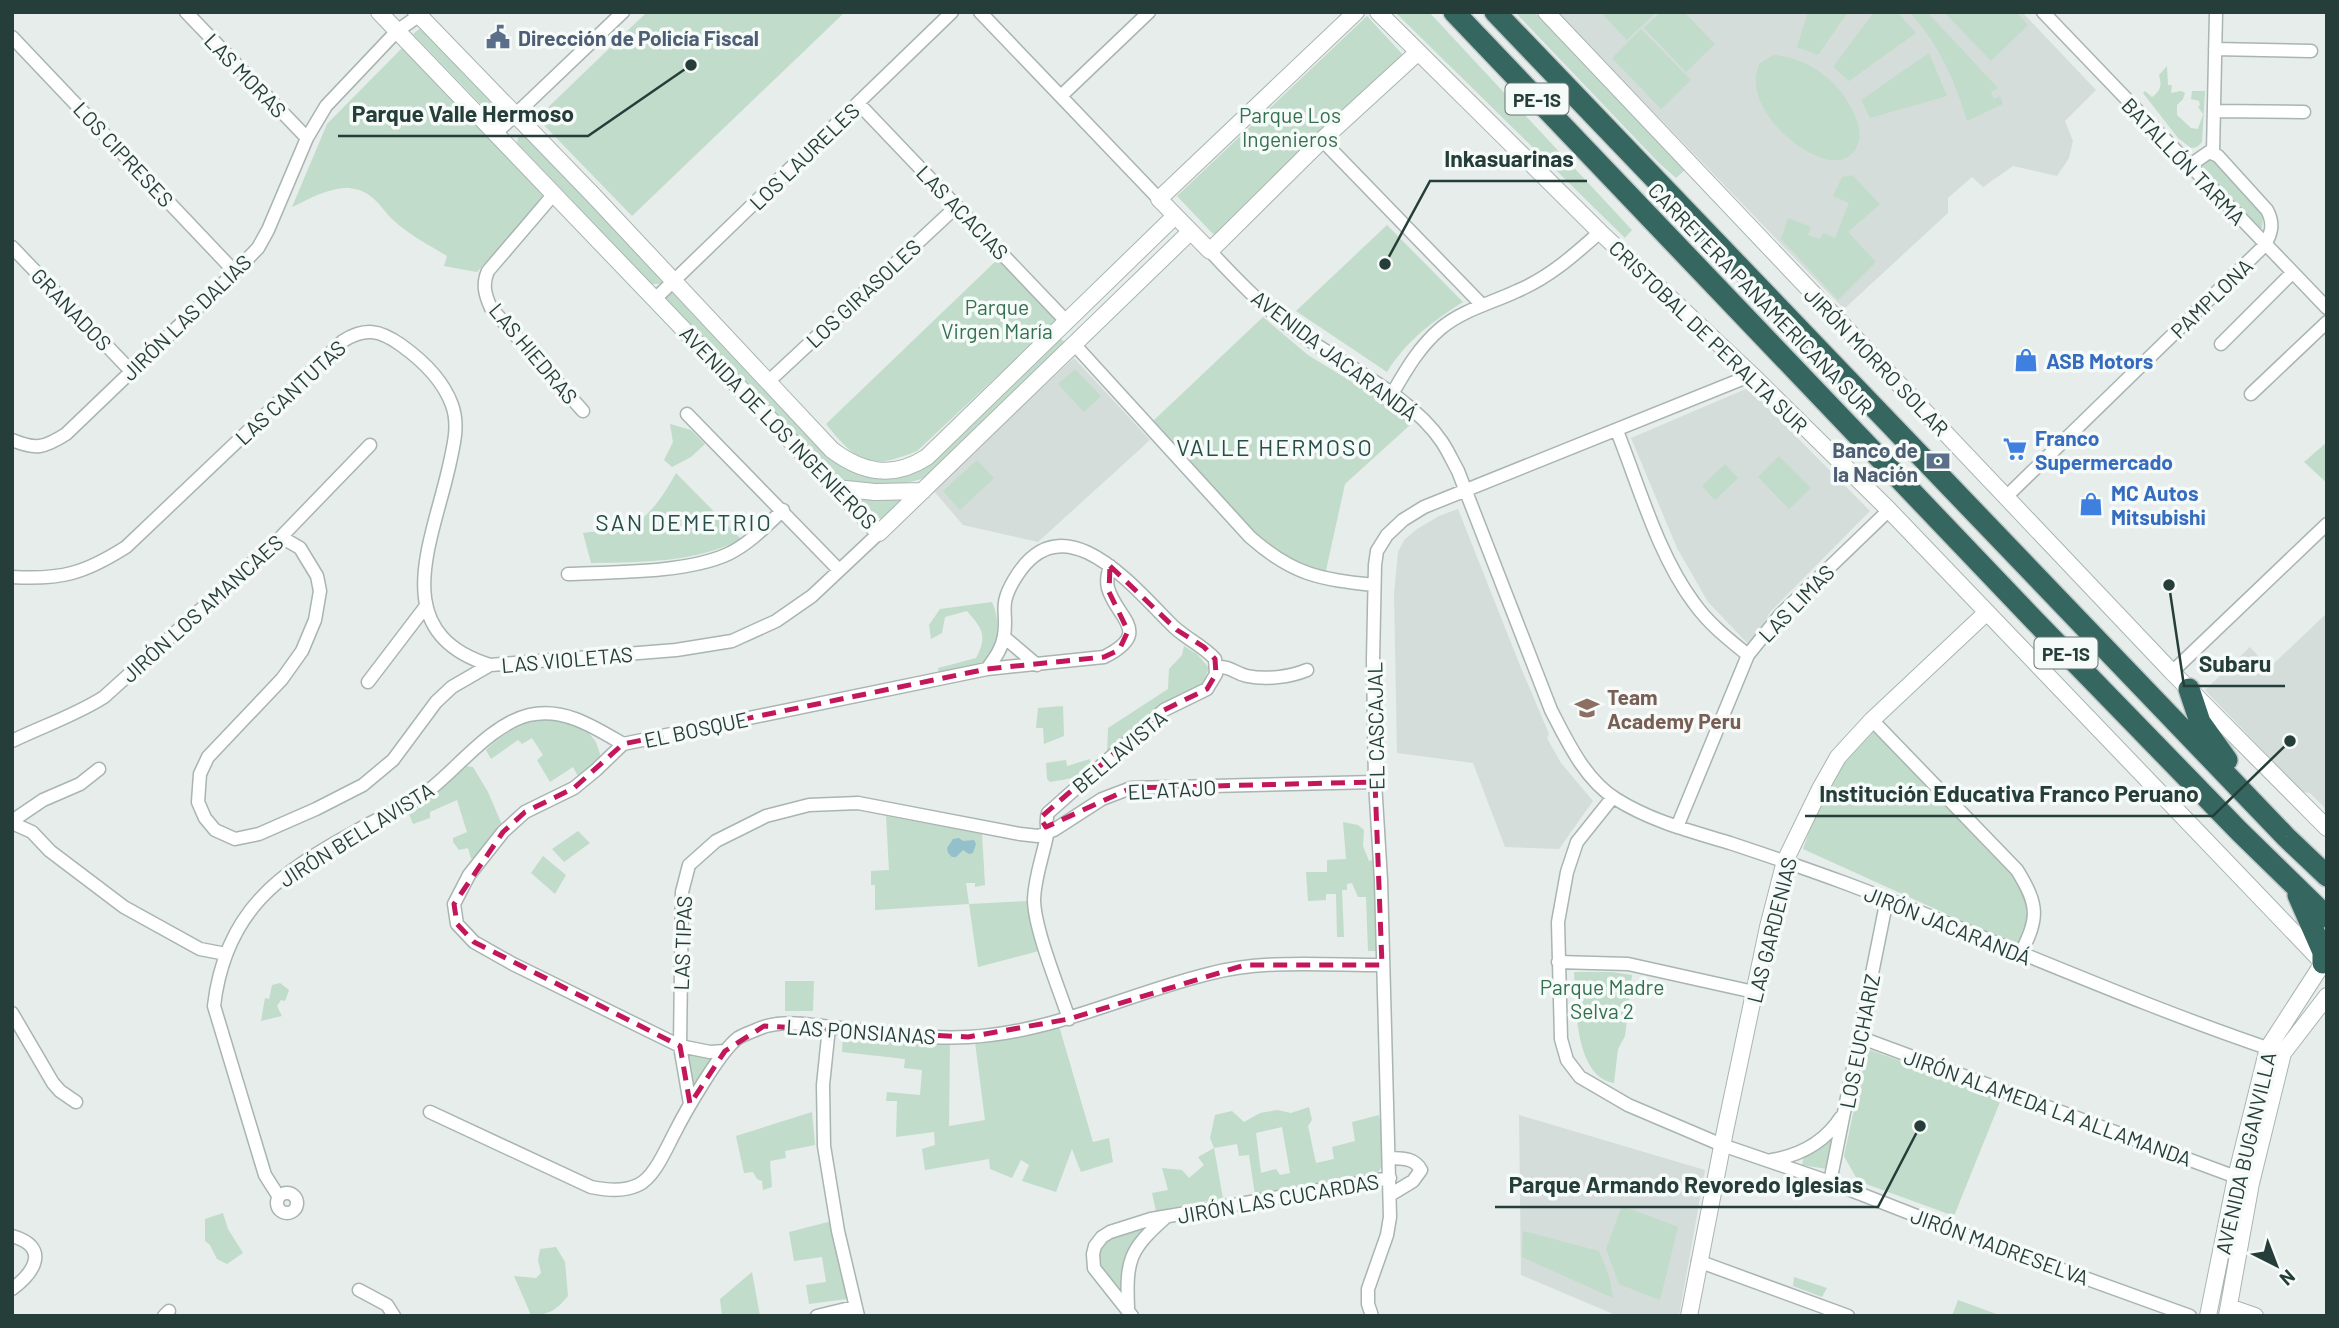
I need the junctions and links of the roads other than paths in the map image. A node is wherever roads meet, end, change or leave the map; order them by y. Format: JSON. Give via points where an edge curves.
{"nodes":[{"id":1,"x":186,"y":12,"type":"edge"},
{"id":2,"x":379,"y":12,"type":"edge"},
{"id":3,"x":623,"y":12,"type":"edge"},
{"id":4,"x":952,"y":12,"type":"edge"},
{"id":5,"x":980,"y":12,"type":"edge"},
{"id":6,"x":1149,"y":12,"type":"edge"},
{"id":7,"x":1356,"y":12,"type":"edge"},
{"id":8,"x":1378,"y":12,"type":"edge"},
{"id":9,"x":1454,"y":12,"type":"edge"},
{"id":10,"x":1495,"y":12,"type":"edge"},
{"id":11,"x":1546,"y":12,"type":"edge"},
{"id":12,"x":2043,"y":12,"type":"edge"},
{"id":13,"x":2216,"y":12,"type":"edge"},
{"id":14,"x":420,"y":14,"type":"edge"},
{"id":15,"x":397,"y":31,"type":"junction"},
{"id":16,"x":12,"y":37,"type":"edge"},
{"id":17,"x":2215,"y":49,"type":"junction"},
{"id":18,"x":2311,"y":51,"type":"dead end"},
{"id":19,"x":1418,"y":53,"type":"junction"},
{"id":20,"x":1061,"y":96,"type":"junction"},
{"id":21,"x":858,"y":103,"type":"junction"},
{"id":22,"x":2214,"y":111,"type":"junction"},
{"id":23,"x":2304,"y":112,"type":"dead end"},
{"id":24,"x":516,"y":114,"type":"junction"},
{"id":25,"x":495,"y":134,"type":"junction"},
{"id":26,"x":307,"y":138,"type":"junction"},
{"id":27,"x":1322,"y":141,"type":"junction"},
{"id":28,"x":2213,"y":153,"type":"junction"},
{"id":29,"x":2189,"y":166,"type":"junction"},
{"id":30,"x":554,"y":195,"type":"junction"},
{"id":31,"x":1159,"y":199,"type":"junction"},
{"id":32,"x":957,"y":206,"type":"junction"},
{"id":33,"x":1175,"y":216,"type":"junction"},
{"id":34,"x":1190,"y":232,"type":"junction"},
{"id":35,"x":1600,"y":232,"type":"junction"},
{"id":36,"x":2265,"y":246,"type":"junction"},
{"id":37,"x":12,"y":247,"type":"edge"},
{"id":38,"x":1210,"y":251,"type":"junction"},
{"id":39,"x":235,"y":272,"type":"junction"},
{"id":40,"x":2292,"y":273,"type":"junction"},
{"id":41,"x":674,"y":281,"type":"junction"},
{"id":42,"x":655,"y":299,"type":"junction"},
{"id":43,"x":1482,"y":304,"type":"junction"},
{"id":44,"x":2327,"y":308,"type":"edge"},
{"id":45,"x":1067,"y":322,"type":"junction"},
{"id":46,"x":2327,"y":322,"type":"edge"},
{"id":47,"x":1074,"y":344,"type":"junction"},
{"id":48,"x":2221,"y":344,"type":"dead end"},
{"id":49,"x":131,"y":370,"type":"junction"},
{"id":50,"x":1752,"y":375,"type":"junction"},
{"id":51,"x":769,"y":381,"type":"junction"},
{"id":52,"x":1392,"y":394,"type":"junction"},
{"id":53,"x":2251,"y":394,"type":"dead end"},
{"id":54,"x":583,"y":411,"type":"dead end"},
{"id":55,"x":687,"y":414,"type":"dead end"},
{"id":56,"x":1617,"y":430,"type":"junction"},
{"id":57,"x":12,"y":440,"type":"edge"},
{"id":58,"x":370,"y":445,"type":"dead end"},
{"id":59,"x":836,"y":488,"type":"junction"},
{"id":60,"x":923,"y":491,"type":"junction"},
{"id":61,"x":1464,"y":491,"type":"junction"},
{"id":62,"x":2007,"y":496,"type":"junction"},
{"id":63,"x":783,"y":510,"type":"junction"},
{"id":64,"x":1889,"y":510,"type":"junction"},
{"id":65,"x":2327,"y":524,"type":"edge"},
{"id":66,"x":879,"y":533,"type":"junction"},
{"id":67,"x":281,"y":537,"type":"junction"},
{"id":68,"x":1111,"y":566,"type":"junction"},
{"id":69,"x":839,"y":570,"type":"junction"},
{"id":70,"x":568,"y":574,"type":"dead end"},
{"id":71,"x":12,"y":577,"type":"edge"},
{"id":72,"x":1374,"y":585,"type":"junction"},
{"id":73,"x":426,"y":606,"type":"junction"},
{"id":74,"x":1987,"y":612,"type":"junction"},
{"id":75,"x":1004,"y":637,"type":"junction"},
{"id":76,"x":1748,"y":655,"type":"junction"},
{"id":77,"x":1037,"y":664,"type":"junction"},
{"id":78,"x":490,"y":665,"type":"junction"},
{"id":79,"x":1216,"y":667,"type":"junction"},
{"id":80,"x":987,"y":669,"type":"junction"},
{"id":81,"x":1307,"y":670,"type":"dead end"},
{"id":82,"x":2172,"y":672,"type":"junction"},
{"id":83,"x":368,"y":681,"type":"dead end"},
{"id":84,"x":2189,"y":689,"type":"junction"},
{"id":85,"x":1871,"y":720,"type":"junction"},
{"id":86,"x":12,"y":741,"type":"edge"},
{"id":87,"x":623,"y":744,"type":"junction"},
{"id":88,"x":99,"y":769,"type":"dead end"},
{"id":89,"x":1375,"y":782,"type":"junction"},
{"id":90,"x":1613,"y":797,"type":"junction"},
{"id":91,"x":12,"y":822,"type":"edge"},
{"id":92,"x":1677,"y":827,"type":"junction"},
{"id":93,"x":2327,"y":828,"type":"edge"},
{"id":94,"x":1047,"y":832,"type":"junction"},
{"id":95,"x":2286,"y":837,"type":"junction"},
{"id":96,"x":1786,"y":861,"type":"junction"},
{"id":97,"x":2327,"y":876,"type":"edge"},
{"id":98,"x":2294,"y":886,"type":"junction"},
{"id":99,"x":1887,"y":899,"type":"junction"},
{"id":100,"x":2327,"y":917,"type":"edge"},
{"id":101,"x":226,"y":954,"type":"junction"},
{"id":102,"x":2020,"y":955,"type":"junction"},
{"id":103,"x":1558,"y":962,"type":"junction"},
{"id":104,"x":1381,"y":965,"type":"junction"},
{"id":105,"x":2325,"y":965,"type":"edge"},
{"id":106,"x":1754,"y":992,"type":"junction"},
{"id":107,"x":2327,"y":996,"type":"edge"},
{"id":108,"x":12,"y":1013,"type":"edge"},
{"id":109,"x":1069,"y":1019,"type":"junction"},
{"id":110,"x":829,"y":1027,"type":"junction"},
{"id":111,"x":1860,"y":1038,"type":"junction"},
{"id":112,"x":680,"y":1046,"type":"junction"},
{"id":113,"x":725,"y":1051,"type":"junction"},
{"id":114,"x":2275,"y":1051,"type":"junction"},
{"id":115,"x":76,"y":1102,"type":"dead end"},
{"id":116,"x":690,"y":1104,"type":"junction"},
{"id":117,"x":1844,"y":1111,"type":"junction"},
{"id":118,"x":430,"y":1112,"type":"dead end"},
{"id":119,"x":1722,"y":1145,"type":"junction"},
{"id":120,"x":1390,"y":1158,"type":"junction"},
{"id":121,"x":1768,"y":1161,"type":"junction"},
{"id":122,"x":2236,"y":1177,"type":"junction"},
{"id":123,"x":1390,"y":1178,"type":"junction"},
{"id":124,"x":1830,"y":1182,"type":"junction"},
{"id":125,"x":1390,"y":1195,"type":"junction"},
{"id":126,"x":279,"y":1197,"type":"dead end"},
{"id":127,"x":1166,"y":1218,"type":"junction"},
{"id":128,"x":12,"y":1236,"type":"edge"},
{"id":129,"x":1698,"y":1261,"type":"junction"},
{"id":130,"x":1127,"y":1286,"type":"junction"},
{"id":131,"x":12,"y":1289,"type":"edge"},
{"id":132,"x":359,"y":1290,"type":"dead end"},
{"id":133,"x":1112,"y":1292,"type":"junction"},
{"id":134,"x":856,"y":1311,"type":"edge"},
{"id":135,"x":2228,"y":1311,"type":"edge"},
{"id":136,"x":1130,"y":1312,"type":"edge"},
{"id":137,"x":394,"y":1316,"type":"edge"},
{"id":138,"x":817,"y":1316,"type":"edge"},
{"id":139,"x":1372,"y":1316,"type":"edge"},
{"id":140,"x":1689,"y":1316,"type":"edge"},
{"id":141,"x":1848,"y":1316,"type":"edge"},
{"id":142,"x":2190,"y":1316,"type":"edge"},
{"id":143,"x":2208,"y":1316,"type":"edge"},
{"id":144,"x":2255,"y":1316,"type":"edge"}],
"edges":[{"from":1,"to":26,"type":"street","name":"LAS MORAS"},
{"from":2,"to":15,"type":"street","name":"AVENIDA DE LOS INGENIEROS"},
{"from":3,"to":24,"type":"street"},
{"from":4,"to":21,"type":"street","name":"LOS LAURELES"},
{"from":5,"to":20,"type":"street","name":"AVENIDA JACARANDÁ"},
{"from":6,"to":20,"type":"street"},
{"from":7,"to":31,"type":"street"},
{"from":8,"to":19,"type":"street","name":"CRISTOBAL DE PERALTA SUR"},
{"from":9,"to":98,"type":"highway","name":"CARRETERA PANAMERICANA SUR","number":"PE-1S"},
{"from":10,"to":95,"type":"highway","name":"CARRETERA PANAMERICANA SUR","number":"PE-1S"},
{"from":11,"to":62,"type":"street","name":"JIRÓN MORRO SOLAR"},
{"from":12,"to":29,"type":"street","name":"BATALLÓN TARMA"},
{"from":13,"to":17,"type":"street"},
{"from":14,"to":15,"type":"street","name":"JIRÓN LAS DALIAS"},
{"from":14,"to":24,"type":"street","name":"AVENIDA DE LOS INGENIEROS"},
{"from":15,"to":25,"type":"street","name":"AVENIDA DE LOS INGENIEROS"},
{"from":15,"to":26,"type":"street","name":"JIRÓN LAS DALIAS","via":[[326,106]]},
{"from":16,"to":39,"type":"street","name":"LOS CIPRESES"},
{"from":17,"to":18,"type":"street"},
{"from":17,"to":22,"type":"street"},
{"from":19,"to":27,"type":"street"},
{"from":19,"to":35,"type":"street","name":"CRISTOBAL DE PERALTA SUR"},
{"from":20,"to":31,"type":"street","name":"AVENIDA JACARANDÁ"},
{"from":21,"to":32,"type":"street","name":"LAS ACACIAS"},
{"from":21,"to":41,"type":"street","name":"LOS LAURELES"},
{"from":22,"to":23,"type":"street"},
{"from":22,"to":28,"type":"street"},
{"from":24,"to":25,"type":"street"},
{"from":24,"to":41,"type":"street","name":"AVENIDA DE LOS INGENIEROS"},
{"from":25,"to":30,"type":"street","name":"AVENIDA DE LOS INGENIEROS"},
{"from":26,"to":39,"type":"street","name":"JIRÓN LAS DALIAS","via":[[268,230]]},
{"from":27,"to":38,"type":"street"},
{"from":27,"to":43,"type":"street"},
{"from":28,"to":29,"type":"street"},
{"from":28,"to":36,"type":"street","via":[[2267,210],[2272,228]]},
{"from":29,"to":36,"type":"street","name":"BATALLÓN TARMA"},
{"from":30,"to":42,"type":"street","name":"AVENIDA DE LOS INGENIEROS"},
{"from":30,"to":54,"type":"street","name":"LAS HIEDRAS","via":[[488,271],[484,284],[491,308]]},
{"from":31,"to":33,"type":"street","name":"AVENIDA JACARANDÁ"},
{"from":32,"to":45,"type":"street","name":"LAS ACACIAS"},
{"from":32,"to":51,"type":"street","name":"LOS GIRASOLES"},
{"from":33,"to":34,"type":"street","name":"AVENIDA JACARANDÁ"},
{"from":33,"to":45,"type":"street","name":"AVENIDA DE LOS INGENIEROS"},
{"from":34,"to":38,"type":"street","name":"AVENIDA JACARANDÁ"},
{"from":34,"to":47,"type":"street","name":"AVENIDA DE LOS INGENIEROS"},
{"from":35,"to":43,"type":"street","via":[[1551,274]]},
{"from":35,"to":50,"type":"street","name":"CRISTOBAL DE PERALTA SUR"},
{"from":36,"to":40,"type":"street","name":"BATALLÓN TARMA"},
{"from":36,"to":62,"type":"street","name":"PAMPLONA"},
{"from":37,"to":49,"type":"street","name":"GRANADOS"},
{"from":38,"to":52,"type":"street","name":"AVENIDA JACARANDÁ","via":[[1291,328]]},
{"from":39,"to":49,"type":"street","name":"JIRÓN LAS DALIAS"},
{"from":40,"to":44,"type":"street","name":"BATALLÓN TARMA"},
{"from":40,"to":48,"type":"street"},
{"from":41,"to":42,"type":"street","name":"LOS LAURELES"},
{"from":41,"to":51,"type":"street","name":"AVENIDA DE LOS INGENIEROS"},
{"from":42,"to":59,"type":"street","name":"AVENIDA DE LOS INGENIEROS"},
{"from":43,"to":52,"type":"street","via":[[1441,328],[1414,356]]},
{"from":45,"to":51,"type":"street","name":"AVENIDA DE LOS INGENIEROS","via":[[914,466],[880,471],[850,463],[832,450]]},
{"from":46,"to":53,"type":"street"},
{"from":47,"to":60,"type":"street","name":"AVENIDA DE LOS INGENIEROS"},
{"from":47,"to":72,"type":"street","via":[[1273,558],[1335,581]]},
{"from":49,"to":57,"type":"street","name":"JIRÓN LAS DALIAS","via":[[48,445],[30,447]]},
{"from":50,"to":56,"type":"street","name":"EL CASCAJAL"},
{"from":50,"to":64,"type":"street","name":"CRISTOBAL DE PERALTA SUR"},
{"from":52,"to":61,"type":"street","name":"AVENIDA JACARANDÁ","via":[[1443,442]]},
{"from":55,"to":63,"type":"street"},
{"from":56,"to":61,"type":"street","name":"EL CASCAJAL"},
{"from":56,"to":76,"type":"street","via":[[1679,580],[1716,630]]},
{"from":58,"to":67,"type":"street","name":"JIRÓN LOS AMANCAES"},
{"from":59,"to":60,"type":"street"},
{"from":59,"to":66,"type":"street","name":"AVENIDA DE LOS INGENIEROS"},
{"from":60,"to":66,"type":"street","name":"AVENIDA DE LOS INGENIEROS"},
{"from":61,"to":72,"type":"street","name":"EL CASCAJAL","via":[[1424,507],[1387,535],[1377,551]]},
{"from":61,"to":90,"type":"street","name":"AVENIDA JACARANDÁ","via":[[1551,710],[1570,747]]},
{"from":62,"to":82,"type":"street","name":"JIRÓN MORRO SOLAR"},
{"from":63,"to":69,"type":"street"},
{"from":63,"to":70,"type":"street","via":[[747,543],[705,562]]},
{"from":64,"to":74,"type":"street","name":"CRISTOBAL DE PERALTA SUR"},
{"from":64,"to":76,"type":"street","name":"LAS LIMAS","via":[[1780,615]]},
{"from":65,"to":82,"type":"street"},
{"from":66,"to":69,"type":"street","name":"LAS VIOLETAS"},
{"from":67,"to":78,"type":"street","name":"LAS VIOLETAS","via":[[300,548],[317,576],[320,591],[315,620],[302,651],[282,679],[208,757],[200,774],[198,802],[215,830],[235,839],[259,834],[363,785],[393,760],[436,702]]},
{"from":67,"to":86,"type":"street","name":"JIRÓN LOS AMANCAES","via":[[104,697]]},
{"from":68,"to":75,"type":"street","via":[[1094,553],[1070,546],[1043,550],[1009,589],[1003,605]]},
{"from":68,"to":77,"type":"street","via":[[1109,592],[1127,619],[1126,640],[1119,650],[1104,657]]},
{"from":68,"to":79,"type":"street","via":[[1177,630],[1204,647]]},
{"from":69,"to":78,"type":"street","name":"LAS VIOLETAS","via":[[776,621],[732,641]]},
{"from":71,"to":73,"type":"street","name":"LAS CANTUTAS","via":[[44,579],[74,574],[126,547],[343,341],[359,331],[374,332],[392,338],[417,357],[441,383],[453,406],[456,432],[423,570]]},
{"from":72,"to":89,"type":"street","name":"EL CASCAJAL"},
{"from":73,"to":78,"type":"street","name":"LAS CANTUTAS","via":[[431,622],[447,643],[467,658]]},
{"from":73,"to":83,"type":"street"},
{"from":74,"to":85,"type":"street","name":"LAS GARDENIAS"},
{"from":74,"to":105,"type":"street","name":"CRISTOBAL DE PERALTA SUR"},
{"from":75,"to":77,"type":"street"},
{"from":75,"to":80,"type":"street"},
{"from":76,"to":92,"type":"street","name":"LAS LIMAS"},
{"from":77,"to":80,"type":"street"},
{"from":79,"to":81,"type":"street","via":[[1246,676],[1291,677]]},
{"from":79,"to":94,"type":"street","name":"BELLAVISTA","via":[[1207,689],[1164,710],[1059,802],[1048,813]]},
{"from":80,"to":87,"type":"street","name":"EL BOSQUE"},
{"from":82,"to":84,"type":"street","name":"JIRÓN MORRO SOLAR"},
{"from":84,"to":93,"type":"street","name":"JIRÓN MORRO SOLAR"},
{"from":84,"to":95,"type":"highway","via":[[2206,731]]},
{"from":85,"to":96,"type":"street","name":"LAS GARDENIAS","via":[[1838,757]]},
{"from":85,"to":102,"type":"street","via":[[2017,870],[2031,893],[2035,915]]},
{"from":87,"to":101,"type":"street","name":"JIRÓN BELLAVISTA","via":[[580,720],[551,712],[527,715],[501,729],[409,805],[360,828],[272,886],[243,918]]},
{"from":87,"to":112,"type":"street","name":"EL BOSQUE","via":[[574,788],[525,812],[503,832],[469,875],[454,904],[457,924],[474,942],[513,964]]},
{"from":88,"to":91,"type":"street"},
{"from":89,"to":94,"type":"street","name":"EL ATAJO","via":[[1131,788],[1102,799]]},
{"from":89,"to":104,"type":"street","name":"EL CASCAJAL"},
{"from":90,"to":92,"type":"street","name":"JIRÓN JACARANDÁ"},
{"from":90,"to":103,"type":"street","via":[[1577,842],[1559,922]]},
{"from":91,"to":101,"type":"street","via":[[32,832],[124,907],[200,948]]},
{"from":92,"to":96,"type":"street","name":"JIRÓN JACARANDÁ"},
{"from":94,"to":109,"type":"street","via":[[1034,901]]},
{"from":94,"to":112,"type":"street","name":"LAS TIPAS","via":[[1020,834],[858,803],[809,805],[766,816],[716,841],[689,865],[682,892]]},
{"from":95,"to":97,"type":"highway","name":"CARRETERA PANAMERICANA SUR","number":"PE-1S"},
{"from":96,"to":99,"type":"street","name":"JIRÓN JACARANDÁ"},
{"from":96,"to":106,"type":"street","name":"LAS GARDENIAS"},
{"from":98,"to":100,"type":"highway","name":"CARRETERA PANAMERICANA SUR","number":"PE-1S"},
{"from":98,"to":105,"type":"highway"},
{"from":99,"to":102,"type":"street","name":"JIRÓN JACARANDÁ"},
{"from":99,"to":111,"type":"street","name":"LOS EUCHARIZ"},
{"from":101,"to":126,"type":"street","name":"JIRÓN BELLAVISTA","via":[[214,1006],[265,1175]]},
{"from":102,"to":114,"type":"street","name":"JIRÓN JACARANDÁ"},
{"from":103,"to":106,"type":"street","via":[[1628,964]]},
{"from":103,"to":119,"type":"street","name":"JIRÓN MADRESELVA","via":[[1562,1040],[1567,1060],[1580,1077],[1628,1105]]},
{"from":104,"to":109,"type":"street","name":"LAS PONSIANAS","via":[[1245,965]]},
{"from":104,"to":120,"type":"street","name":"EL CASCAJAL"},
{"from":105,"to":114,"type":"street","name":"AVENIDA BUGANVILLA"},
{"from":106,"to":119,"type":"street","name":"LAS GARDENIAS"},
{"from":107,"to":114,"type":"street","name":"AVENIDA BUGANVILLA"},
{"from":108,"to":115,"type":"street","via":[[53,1083]]},
{"from":109,"to":110,"type":"street","name":"LAS PONSIANAS","via":[[968,1037]]},
{"from":110,"to":113,"type":"street","name":"LAS PONSIANAS","via":[[764,1026],[739,1037]]},
{"from":110,"to":134,"type":"street","via":[[823,1085],[824,1146]]},
{"from":111,"to":117,"type":"street","name":"LOS EUCHARIZ"},
{"from":111,"to":122,"type":"street","name":"JIRÓN ALAMEDA LA ALLAMANDA"},
{"from":112,"to":113,"type":"street","name":"EL BOSQUE"},
{"from":112,"to":116,"type":"street","name":"LAS TIPAS"},
{"from":113,"to":116,"type":"street","name":"LAS PONSIANAS"},
{"from":114,"to":122,"type":"street","name":"AVENIDA BUGANVILLA"},
{"from":114,"to":135,"type":"street","name":"AVENIDA BUGANVILLA"},
{"from":116,"to":118,"type":"street","name":"LAS PONSIANAS","via":[[658,1164],[639,1185],[612,1191],[591,1187]]},
{"from":117,"to":121,"type":"street","via":[[1823,1139],[1790,1157]]},
{"from":117,"to":124,"type":"street","name":"LOS EUCHARIZ"},
{"from":119,"to":121,"type":"street","name":"JIRÓN MADRESELVA"},
{"from":119,"to":129,"type":"street","name":"LAS GARDENIAS"},
{"from":120,"to":123,"type":"street","name":"EL CASCAJAL"},
{"from":120,"to":125,"type":"street","via":[[1415,1162],[1421,1170],[1413,1181]]},
{"from":121,"to":124,"type":"street","name":"JIRÓN MADRESELVA"},
{"from":122,"to":143,"type":"street","name":"AVENIDA BUGANVILLA"},
{"from":123,"to":125,"type":"street","name":"EL CASCAJAL"},
{"from":123,"to":127,"type":"street","name":"JIRÓN LAS CUCARDAS"},
{"from":124,"to":142,"type":"street","name":"JIRÓN MADRESELVA"},
{"from":125,"to":139,"type":"street","name":"EL CASCAJAL","via":[[1387,1235],[1367,1289]]},
{"from":127,"to":130,"type":"street","name":"JIRÓN LAS CUCARDAS","via":[[1134,1251]]},
{"from":127,"to":133,"type":"street","name":"JIRÓN LAS CUCARDAS","via":[[1110,1232],[1095,1246],[1094,1268]]},
{"from":128,"to":131,"type":"street","via":[[27,1244],[36,1257],[29,1276]]},
{"from":129,"to":140,"type":"street","name":"LAS GARDENIAS"},
{"from":129,"to":141,"type":"street"},
{"from":130,"to":133,"type":"street"},
{"from":130,"to":136,"type":"street","name":"JIRÓN LAS CUCARDAS"},
{"from":132,"to":137,"type":"street","via":[[387,1305]]},
{"from":133,"to":136,"type":"street","name":"JIRÓN LAS CUCARDAS"},
{"from":134,"to":138,"type":"street"},
{"from":135,"to":144,"type":"street"}]}
